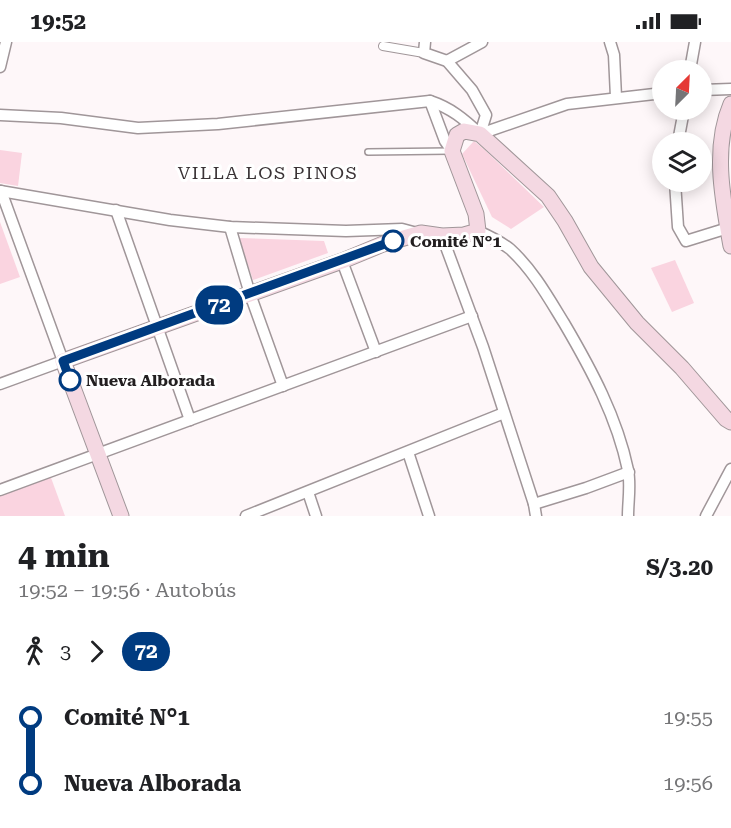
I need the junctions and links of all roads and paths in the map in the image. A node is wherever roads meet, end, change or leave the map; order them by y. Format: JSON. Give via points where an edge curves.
{"nodes":[{"id":1,"x":6,"y":42,"type":"edge"},
{"id":2,"x":482,"y":42,"type":"edge"},
{"id":3,"x":610,"y":42,"type":"edge"},
{"id":4,"x":695,"y":42,"type":"edge"},
{"id":5,"x":383,"y":46,"type":"dead end"},
{"id":6,"x":424,"y":48,"type":"edge"},
{"id":7,"x":692,"y":60,"type":"edge"},
{"id":8,"x":447,"y":61,"type":"junction"},
{"id":9,"x":0,"y":67,"type":"edge"},
{"id":10,"x":731,"y":89,"type":"edge"},
{"id":11,"x":712,"y":90,"type":"edge"},
{"id":12,"x":652,"y":94,"type":"edge"},
{"id":13,"x":616,"y":97,"type":"junction"},
{"id":14,"x":430,"y":101,"type":"junction"},
{"id":15,"x":731,"y":104,"type":"edge"},
{"id":16,"x":0,"y":114,"type":"edge"},
{"id":17,"x":480,"y":134,"type":"junction"},
{"id":18,"x":726,"y":145,"type":"edge"},
{"id":19,"x":452,"y":151,"type":"junction"},
{"id":20,"x":368,"y":152,"type":"dead end"},
{"id":21,"x":1,"y":191,"type":"edge"},
{"id":22,"x":676,"y":192,"type":"edge"},
{"id":23,"x":116,"y":210,"type":"junction"},
{"id":24,"x":230,"y":227,"type":"junction"},
{"id":25,"x":728,"y":228,"type":"junction"},
{"id":26,"x":478,"y":231,"type":"junction"},
{"id":27,"x":421,"y":233,"type":"junction"},
{"id":28,"x":442,"y":236,"type":"junction"},
{"id":29,"x":731,"y":246,"type":"edge"},
{"id":30,"x":342,"y":261,"type":"junction"},
{"id":31,"x":250,"y":294,"type":"junction"},
{"id":32,"x":472,"y":316,"type":"junction"},
{"id":33,"x":158,"y":328,"type":"junction"},
{"id":34,"x":376,"y":352,"type":"junction"},
{"id":35,"x":63,"y":361,"type":"junction"},
{"id":36,"x":0,"y":384,"type":"edge"},
{"id":37,"x":283,"y":386,"type":"junction"},
{"id":38,"x":504,"y":413,"type":"junction"},
{"id":39,"x":190,"y":420,"type":"junction"},
{"id":40,"x":731,"y":422,"type":"edge"},
{"id":41,"x":408,"y":452,"type":"junction"},
{"id":42,"x":98,"y":454,"type":"junction"},
{"id":43,"x":731,"y":469,"type":"edge"},
{"id":44,"x":628,"y":472,"type":"junction"},
{"id":45,"x":0,"y":490,"type":"edge"},
{"id":46,"x":308,"y":492,"type":"junction"},
{"id":47,"x":534,"y":504,"type":"junction"},
{"id":48,"x":122,"y":516,"type":"edge"},
{"id":49,"x":246,"y":516,"type":"edge"},
{"id":50,"x":316,"y":516,"type":"edge"},
{"id":51,"x":429,"y":516,"type":"edge"},
{"id":52,"x":536,"y":516,"type":"edge"},
{"id":53,"x":628,"y":516,"type":"edge"},
{"id":54,"x":706,"y":516,"type":"edge"}],
"edges":[{"from":1,"to":9,"type":"street"},
{"from":2,"to":8,"type":"street"},
{"from":3,"to":13,"type":"street"},
{"from":4,"to":7,"type":"street"},
{"from":5,"to":6,"type":"street"},
{"from":6,"to":8,"type":"street"},
{"from":8,"to":17,"type":"street","via":[[472,90],[486,115]]},
{"from":10,"to":11,"type":"street"},
{"from":12,"to":13,"type":"street"},
{"from":13,"to":17,"type":"street","via":[[567,104]]},
{"from":14,"to":16,"type":"street","via":[[218,124],[138,128]]},
{"from":14,"to":17,"type":"street","via":[[446,106]]},
{"from":14,"to":19,"type":"street"},
{"from":15,"to":18,"type":"main road","via":[[723,128]]},
{"from":17,"to":19,"type":"main road","via":[[464,131],[457,135]]},
{"from":17,"to":40,"type":"main road","via":[[548,196],[591,267],[637,323]]},
{"from":18,"to":25,"type":"main road","via":[[721,167]]},
{"from":19,"to":20,"type":"lane"},
{"from":19,"to":26,"type":"main road","via":[[476,214]]},
{"from":21,"to":23,"type":"street"},
{"from":21,"to":35,"type":"street"},
{"from":22,"to":25,"type":"street","via":[[678,227],[686,241]]},
{"from":23,"to":24,"type":"street"},
{"from":23,"to":33,"type":"street"},
{"from":24,"to":27,"type":"street","via":[[402,229]]},
{"from":24,"to":31,"type":"street"},
{"from":25,"to":29,"type":"main road"},
{"from":26,"to":28,"type":"main road"},
{"from":26,"to":44,"type":"street","via":[[508,248],[550,300],[601,390]]},
{"from":27,"to":28,"type":"main road"},
{"from":27,"to":30,"type":"main road"},
{"from":28,"to":32,"type":"street"},
{"from":30,"to":31,"type":"main road"},
{"from":30,"to":34,"type":"street"},
{"from":31,"to":33,"type":"main road"},
{"from":31,"to":37,"type":"street"},
{"from":32,"to":34,"type":"street"},
{"from":32,"to":38,"type":"street"},
{"from":33,"to":35,"type":"main road"},
{"from":33,"to":39,"type":"street"},
{"from":34,"to":37,"type":"street"},
{"from":35,"to":36,"type":"street"},
{"from":35,"to":42,"type":"main road"},
{"from":37,"to":39,"type":"street"},
{"from":38,"to":41,"type":"street"},
{"from":38,"to":47,"type":"street"},
{"from":39,"to":42,"type":"street"},
{"from":41,"to":46,"type":"street"},
{"from":41,"to":51,"type":"street"},
{"from":42,"to":45,"type":"street"},
{"from":42,"to":48,"type":"main road"},
{"from":43,"to":54,"type":"street"},
{"from":44,"to":47,"type":"street"},
{"from":44,"to":53,"type":"street"},
{"from":46,"to":49,"type":"street"},
{"from":46,"to":50,"type":"street"},
{"from":47,"to":52,"type":"street"}]}
